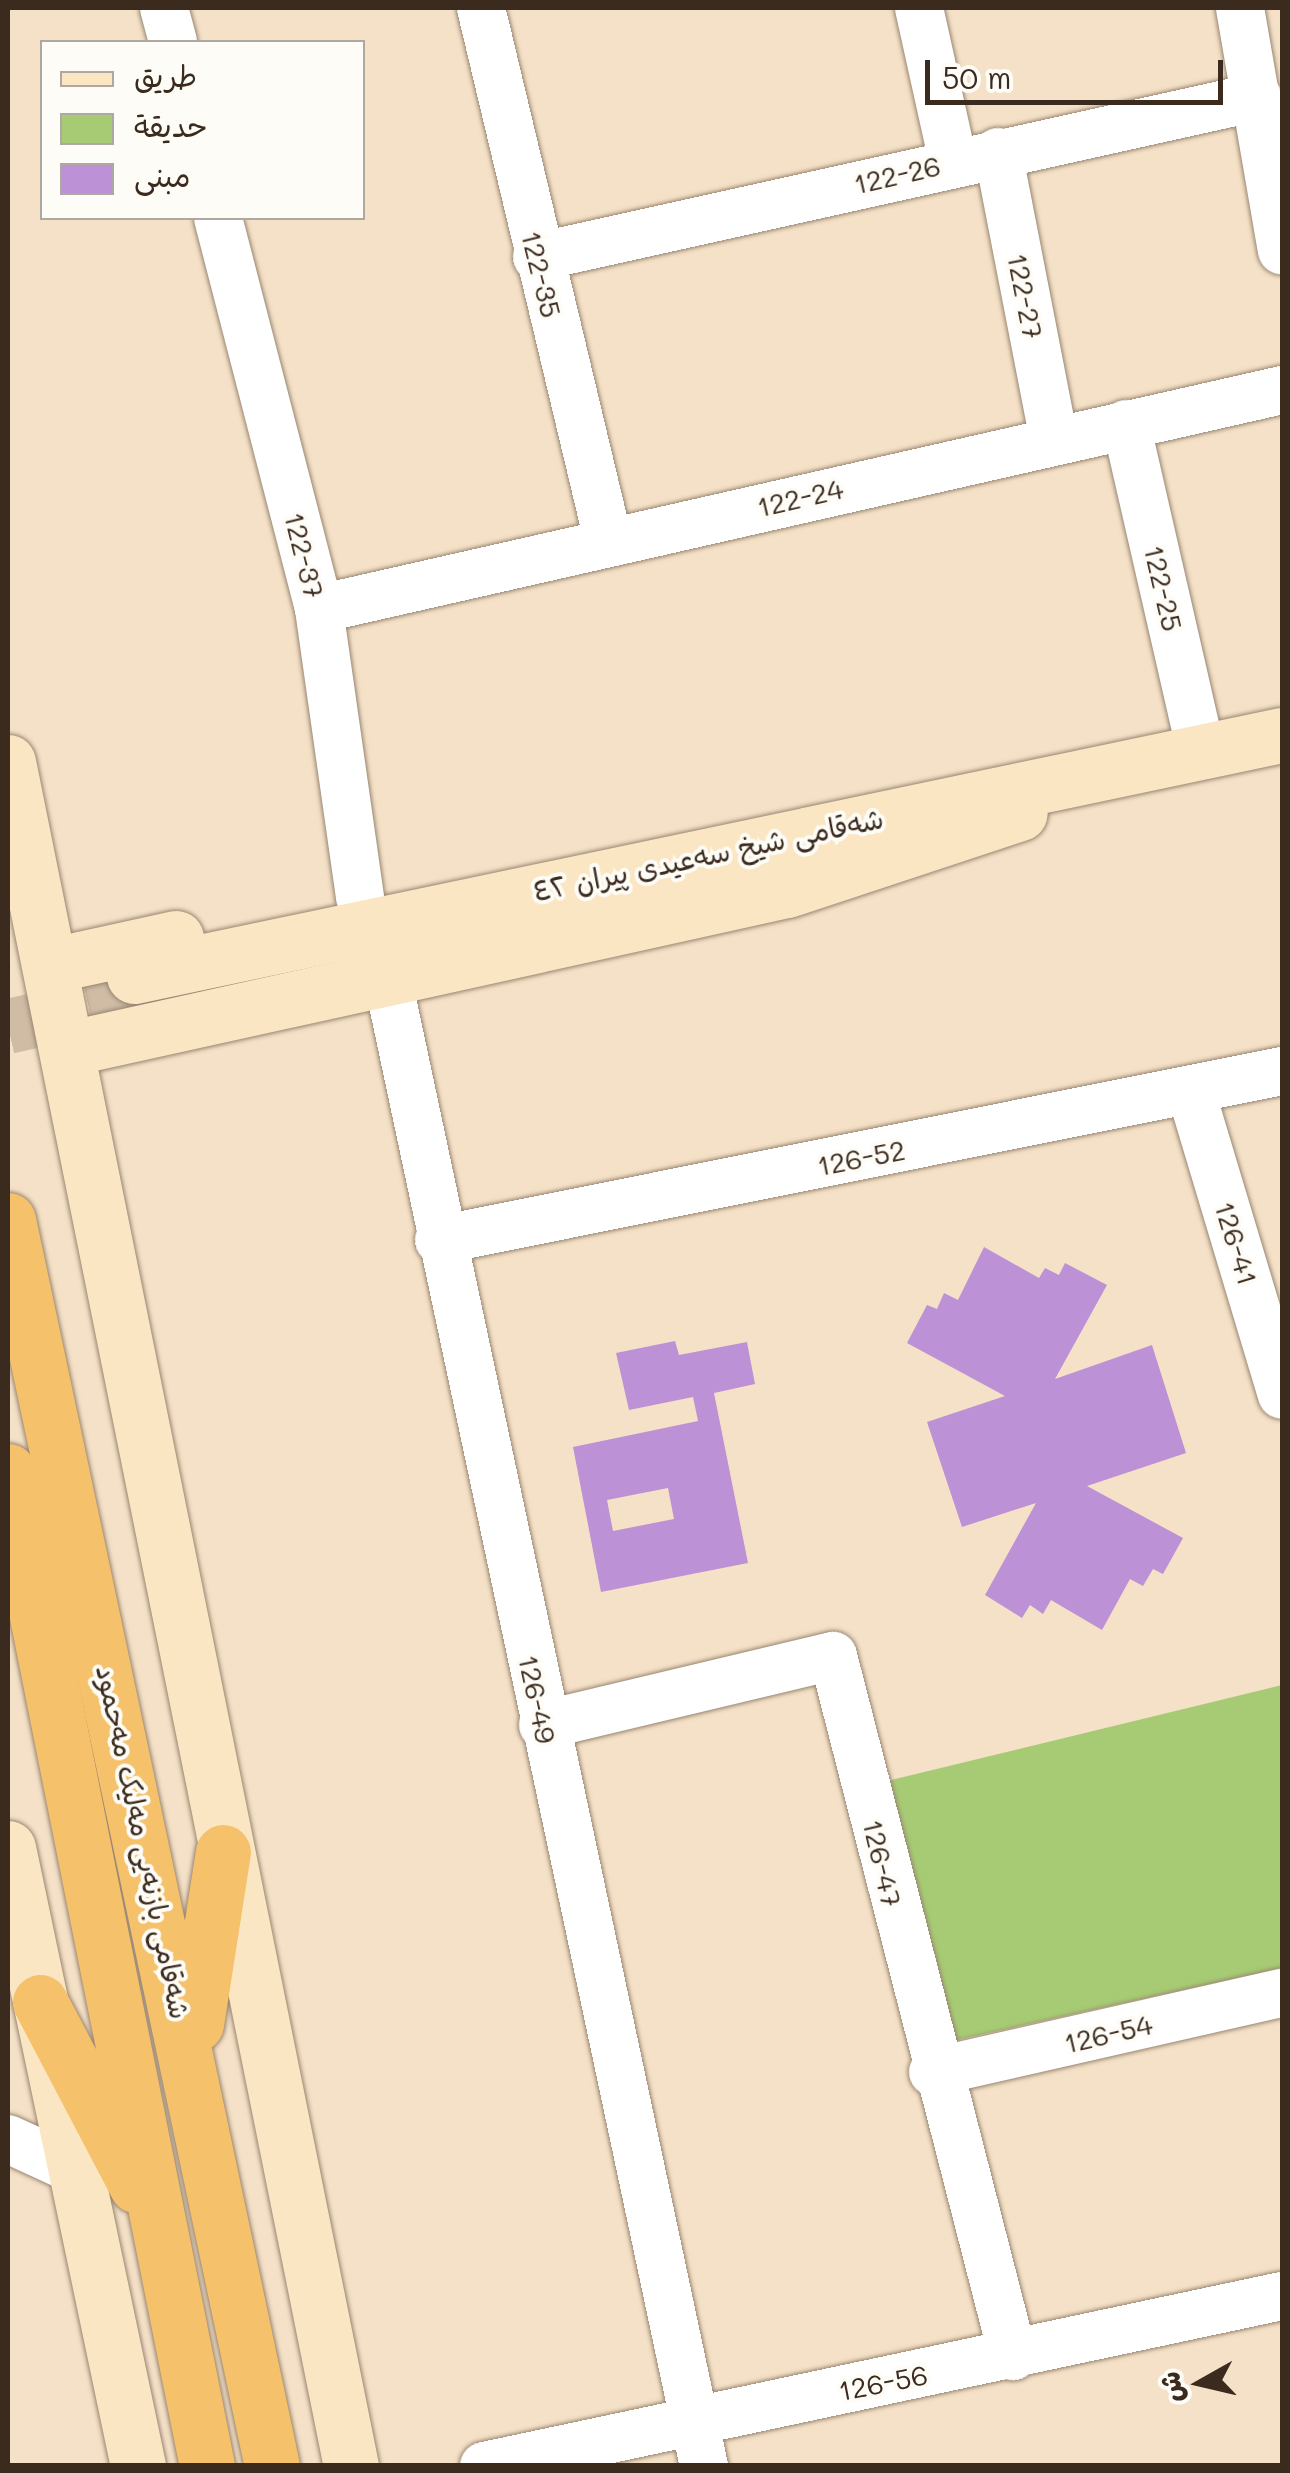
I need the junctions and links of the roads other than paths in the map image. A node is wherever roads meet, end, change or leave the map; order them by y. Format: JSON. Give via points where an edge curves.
{"nodes":[{"id":1,"x":164,"y":8,"type":"edge"},
{"id":2,"x":482,"y":8,"type":"edge"},
{"id":3,"x":919,"y":8,"type":"edge"},
{"id":4,"x":1240,"y":8,"type":"edge"},
{"id":5,"x":172,"y":40,"type":"edge"},
{"id":6,"x":1257,"y":97,"type":"junction"},
{"id":7,"x":976,"y":156,"type":"junction"},
{"id":8,"x":219,"y":220,"type":"edge"},
{"id":9,"x":1282,"y":250,"type":"edge"},
{"id":10,"x":538,"y":256,"type":"junction"},
{"id":11,"x":1282,"y":390,"type":"edge"},
{"id":12,"x":1126,"y":424,"type":"junction"},
{"id":13,"x":1054,"y":440,"type":"junction"},
{"id":14,"x":608,"y":540,"type":"junction"},
{"id":15,"x":319,"y":609,"type":"junction"},
{"id":16,"x":1282,"y":735,"type":"edge"},
{"id":17,"x":1201,"y":751,"type":"junction"},
{"id":18,"x":8,"y":762,"type":"edge"},
{"id":19,"x":1282,"y":763,"type":"edge"},
{"id":20,"x":1017,"y":800,"type":"junction"},
{"id":21,"x":360,"y":898,"type":"junction"},
{"id":22,"x":52,"y":965,"type":"junction"},
{"id":23,"x":388,"y":976,"type":"junction"},
{"id":24,"x":135,"y":987,"type":"tunnel mouth"},
{"id":25,"x":70,"y":1048,"type":"junction"},
{"id":26,"x":1282,"y":1070,"type":"edge"},
{"id":27,"x":1191,"y":1092,"type":"junction"},
{"id":28,"x":8,"y":1220,"type":"edge"},
{"id":29,"x":439,"y":1240,"type":"junction"},
{"id":30,"x":1282,"y":1395,"type":"edge"},
{"id":31,"x":8,"y":1471,"type":"edge"},
{"id":32,"x":543,"y":1725,"type":"junction"},
{"id":33,"x":8,"y":1848,"type":"edge"},
{"id":34,"x":223,"y":1852,"type":"junction"},
{"id":35,"x":1282,"y":1993,"type":"edge"},
{"id":36,"x":40,"y":2002,"type":"junction"},
{"id":37,"x":190,"y":2056,"type":"junction"},
{"id":38,"x":933,"y":2072,"type":"junction"},
{"id":39,"x":8,"y":2140,"type":"edge"},
{"id":40,"x":78,"y":2171,"type":"junction"},
{"id":41,"x":166,"y":2242,"type":"junction"},
{"id":42,"x":1282,"y":2296,"type":"edge"},
{"id":43,"x":1012,"y":2356,"type":"junction"},
{"id":44,"x":698,"y":2443,"type":"edge"},
{"id":45,"x":138,"y":2466,"type":"edge"},
{"id":46,"x":207,"y":2466,"type":"edge"},
{"id":47,"x":272,"y":2466,"type":"edge"},
{"id":48,"x":350,"y":2466,"type":"edge"},
{"id":49,"x":484,"y":2466,"type":"edge"}],
"edges":[{"from":1,"to":5,"type":"street"},
{"from":2,"to":10,"type":"street","name":"122-35"},
{"from":3,"to":7,"type":"street","name":"122-27"},
{"from":4,"to":6,"type":"street"},
{"from":6,"to":7,"type":"street","name":"122-26"},
{"from":6,"to":9,"type":"street"},
{"from":7,"to":10,"type":"street","name":"122-26"},
{"from":7,"to":13,"type":"street","name":"122-27"},
{"from":8,"to":15,"type":"street","name":"122-37"},
{"from":10,"to":14,"type":"street","name":"122-35"},
{"from":11,"to":12,"type":"street","name":"122-24"},
{"from":12,"to":13,"type":"street","name":"122-24"},
{"from":12,"to":17,"type":"street","name":"122-25"},
{"from":13,"to":14,"type":"street","name":"122-24"},
{"from":14,"to":15,"type":"street","name":"122-24"},
{"from":15,"to":21,"type":"street","name":"122-37"},
{"from":16,"to":17,"type":"main road","name":"شەقامی شیخ سەعیدی پیران ٤٢"},
{"from":17,"to":20,"type":"main road","name":"شەقامی شیخ سەعیدی پیران ٤٢"},
{"from":18,"to":22,"type":"main road"},
{"from":19,"to":20,"type":"main road","name":"شەقامی شیخ سەعیدی پیران ٤٢"},
{"from":20,"to":21,"type":"main road","via":[[826,803]]},
{"from":20,"to":23,"type":"main road","via":[[842,876]]},
{"from":20,"to":24,"type":"main road","name":"شەقامی شیخ سەعیدی پیران ٤٢"},
{"from":21,"to":22,"type":"main road"},
{"from":22,"to":25,"type":"main road"},
{"from":23,"to":25,"type":"main road"},
{"from":23,"to":29,"type":"street","name":"126-49"},
{"from":25,"to":34,"type":"main road"},
{"from":26,"to":27,"type":"street","name":"126-52"},
{"from":27,"to":29,"type":"street","name":"126-52"},
{"from":27,"to":30,"type":"street","name":"126-41"},
{"from":28,"to":37,"type":"highway","name":"شەقامی بازنەیی مەلیک مەحمود"},
{"from":29,"to":32,"type":"street","name":"126-49"},
{"from":31,"to":41,"type":"highway","name":"شەقامی بازنەیی مەلیک مەحمود"},
{"from":32,"to":38,"type":"street","name":"126-47","via":[[833,1656]]},
{"from":32,"to":44,"type":"street","name":"126-49"},
{"from":33,"to":36,"type":"main road"},
{"from":34,"to":37,"type":"highway"},
{"from":34,"to":48,"type":"main road"},
{"from":35,"to":38,"type":"street","name":"126-54"},
{"from":36,"to":40,"type":"main road"},
{"from":36,"to":41,"type":"highway"},
{"from":37,"to":47,"type":"highway","name":"شەقامی بازنەیی مەلیک مەحمود"},
{"from":38,"to":43,"type":"street","name":"126-47"},
{"from":39,"to":40,"type":"street"},
{"from":40,"to":45,"type":"main road"},
{"from":41,"to":46,"type":"highway","name":"شەقامی بازنەیی مەلیک مەحمود"},
{"from":42,"to":43,"type":"street","name":"126-56"},
{"from":43,"to":44,"type":"street","name":"126-56"},
{"from":44,"to":49,"type":"street","name":"126-56"}]}
